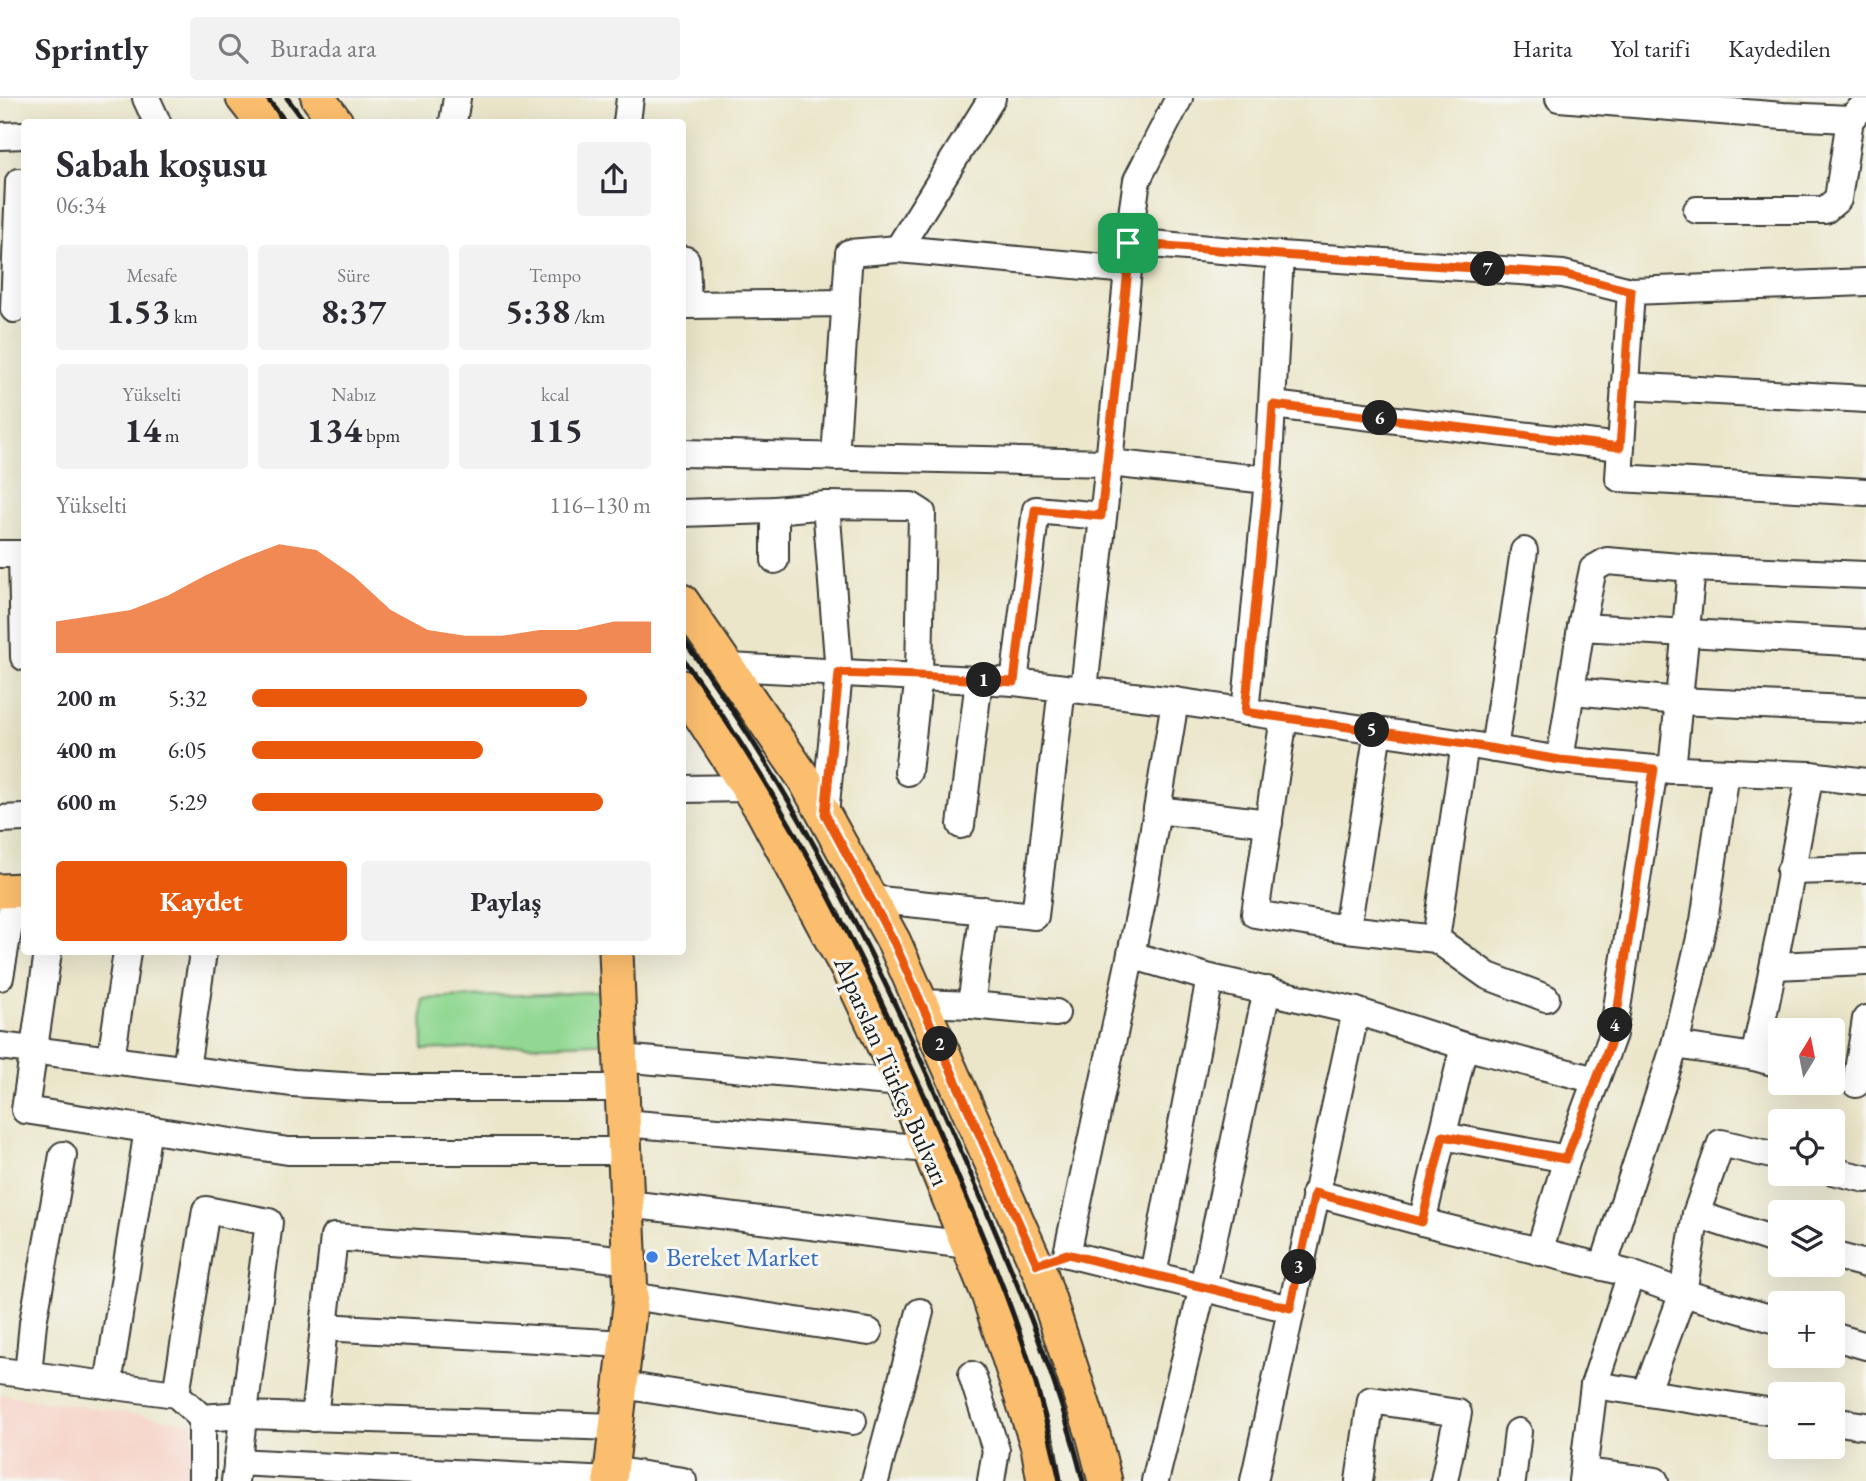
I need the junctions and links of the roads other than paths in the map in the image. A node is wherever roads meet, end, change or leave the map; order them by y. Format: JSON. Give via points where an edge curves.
{"nodes":[{"id":1,"x":146,"y":98,"type":"edge"},
{"id":2,"x":243,"y":98,"type":"edge"},
{"id":3,"x":318,"y":98,"type":"edge"},
{"id":4,"x":457,"y":98,"type":"edge"},
{"id":5,"x":631,"y":98,"type":"edge"},
{"id":6,"x":992,"y":98,"type":"edge"},
{"id":7,"x":1179,"y":98,"type":"edge"},
{"id":8,"x":1559,"y":98,"type":"edge"},
{"id":9,"x":1784,"y":107,"type":"edge"},
{"id":10,"x":1858,"y":111,"type":"edge"},
{"id":11,"x":156,"y":119,"type":"edge"},
{"id":12,"x":260,"y":119,"type":"edge"},
{"id":13,"x":334,"y":119,"type":"edge"},
{"id":14,"x":454,"y":119,"type":"edge"},
{"id":15,"x":628,"y":119,"type":"edge"},
{"id":16,"x":21,"y":135,"type":"edge"},
{"id":17,"x":0,"y":136,"type":"edge"},
{"id":18,"x":19,"y":182,"type":"dead end"},
{"id":19,"x":1697,"y":210,"type":"dead end"},
{"id":20,"x":1128,"y":243,"type":"junction"},
{"id":21,"x":898,"y":249,"type":"junction"},
{"id":22,"x":1280,"y":255,"type":"junction"},
{"id":23,"x":686,"y":260,"type":"edge"},
{"id":24,"x":1128,"y":270,"type":"junction"},
{"id":25,"x":1866,"y":282,"type":"edge"},
{"id":26,"x":1631,"y":291,"type":"junction"},
{"id":27,"x":846,"y":303,"type":"junction"},
{"id":28,"x":13,"y":309,"type":"edge"},
{"id":29,"x":1624,"y":386,"type":"junction"},
{"id":30,"x":1866,"y":399,"type":"edge"},
{"id":31,"x":1273,"y":405,"type":"junction"},
{"id":32,"x":1620,"y":447,"type":"junction"},
{"id":33,"x":686,"y":453,"type":"edge"},
{"id":34,"x":835,"y":457,"type":"junction"},
{"id":35,"x":1109,"y":463,"type":"junction"},
{"id":36,"x":1268,"y":480,"type":"junction"},
{"id":37,"x":1866,"y":492,"type":"edge"},
{"id":38,"x":826,"y":505,"type":"junction"},
{"id":39,"x":775,"y":510,"type":"junction"},
{"id":40,"x":686,"y":513,"type":"edge"},
{"id":41,"x":1101,"y":516,"type":"junction"},
{"id":42,"x":1524,"y":551,"type":"dead end"},
{"id":43,"x":0,"y":554,"type":"edge"},
{"id":44,"x":21,"y":554,"type":"edge"},
{"id":45,"x":775,"y":560,"type":"dead end"},
{"id":46,"x":1692,"y":568,"type":"junction"},
{"id":47,"x":1866,"y":575,"type":"edge"},
{"id":48,"x":686,"y":606,"type":"edge"},
{"id":49,"x":1581,"y":627,"type":"junction"},
{"id":50,"x":1686,"y":633,"type":"junction"},
{"id":51,"x":1866,"y":643,"type":"edge"},
{"id":52,"x":730,"y":667,"type":"junction"},
{"id":53,"x":839,"y":673,"type":"junction"},
{"id":54,"x":919,"y":676,"type":"junction"},
{"id":55,"x":979,"y":680,"type":"junction"},
{"id":56,"x":1014,"y":682,"type":"junction"},
{"id":57,"x":1073,"y":688,"type":"junction"},
{"id":58,"x":1573,"y":691,"type":"junction"},
{"id":59,"x":686,"y":693,"type":"edge"},
{"id":60,"x":1175,"y":701,"type":"junction"},
{"id":61,"x":1678,"y":701,"type":"junction"},
{"id":62,"x":1866,"y":710,"type":"edge"},
{"id":63,"x":1245,"y":712,"type":"junction"},
{"id":64,"x":1284,"y":717,"type":"junction"},
{"id":65,"x":1378,"y":731,"type":"junction"},
{"id":66,"x":1465,"y":744,"type":"junction"},
{"id":67,"x":1494,"y":749,"type":"junction"},
{"id":68,"x":1560,"y":760,"type":"junction"},
{"id":69,"x":1663,"y":769,"type":"junction"},
{"id":70,"x":908,"y":772,"type":"dead end"},
{"id":71,"x":1726,"y":772,"type":"junction"},
{"id":72,"x":1810,"y":775,"type":"junction"},
{"id":73,"x":1866,"y":782,"type":"edge"},
{"id":74,"x":748,"y":788,"type":"junction"},
{"id":75,"x":686,"y":789,"type":"edge"},
{"id":76,"x":1157,"y":810,"type":"junction"},
{"id":77,"x":825,"y":814,"type":"junction"},
{"id":78,"x":21,"y":818,"type":"edge"},
{"id":79,"x":0,"y":819,"type":"edge"},
{"id":80,"x":1269,"y":823,"type":"junction"},
{"id":81,"x":961,"y":825,"type":"dead end"},
{"id":82,"x":1866,"y":869,"type":"edge"},
{"id":83,"x":1790,"y":871,"type":"junction"},
{"id":84,"x":13,"y":891,"type":"edge"},
{"id":85,"x":870,"y":899,"type":"junction"},
{"id":86,"x":984,"y":910,"type":"junction"},
{"id":87,"x":1347,"y":929,"type":"junction"},
{"id":88,"x":1436,"y":939,"type":"junction"},
{"id":89,"x":48,"y":955,"type":"edge"},
{"id":90,"x":127,"y":955,"type":"edge"},
{"id":91,"x":203,"y":955,"type":"edge"},
{"id":92,"x":617,"y":955,"type":"edge"},
{"id":93,"x":1131,"y":955,"type":"junction"},
{"id":94,"x":1866,"y":962,"type":"edge"},
{"id":95,"x":1775,"y":966,"type":"junction"},
{"id":96,"x":0,"y":977,"type":"edge"},
{"id":97,"x":1210,"y":978,"type":"junction"},
{"id":98,"x":1267,"y":990,"type":"junction"},
{"id":99,"x":1546,"y":998,"type":"dead end"},
{"id":100,"x":922,"y":1003,"type":"junction"},
{"id":101,"x":971,"y":1005,"type":"junction"},
{"id":102,"x":1356,"y":1011,"type":"junction"},
{"id":103,"x":1056,"y":1013,"type":"dead end"},
{"id":104,"x":1866,"y":1019,"type":"edge"},
{"id":105,"x":1675,"y":1045,"type":"junction"},
{"id":106,"x":0,"y":1046,"type":"edge"},
{"id":107,"x":1464,"y":1046,"type":"junction"},
{"id":108,"x":34,"y":1050,"type":"junction"},
{"id":109,"x":1754,"y":1057,"type":"junction"},
{"id":110,"x":111,"y":1059,"type":"junction"},
{"id":111,"x":1768,"y":1061,"type":"edge"},
{"id":112,"x":186,"y":1069,"type":"junction"},
{"id":113,"x":622,"y":1073,"type":"junction"},
{"id":114,"x":1596,"y":1080,"type":"junction"},
{"id":115,"x":1852,"y":1082,"type":"edge"},
{"id":116,"x":901,"y":1083,"type":"junction"},
{"id":117,"x":148,"y":1129,"type":"junction"},
{"id":118,"x":1443,"y":1136,"type":"junction"},
{"id":119,"x":625,"y":1137,"type":"junction"},
{"id":120,"x":929,"y":1149,"type":"junction"},
{"id":121,"x":1768,"y":1154,"type":"edge"},
{"id":122,"x":63,"y":1155,"type":"dead end"},
{"id":123,"x":1566,"y":1159,"type":"junction"},
{"id":124,"x":1845,"y":1174,"type":"edge"},
{"id":125,"x":1866,"y":1179,"type":"edge"},
{"id":126,"x":1315,"y":1193,"type":"junction"},
{"id":127,"x":628,"y":1204,"type":"junction"},
{"id":128,"x":1696,"y":1214,"type":"junction"},
{"id":129,"x":1422,"y":1222,"type":"junction"},
{"id":130,"x":1768,"y":1238,"type":"edge"},
{"id":131,"x":968,"y":1245,"type":"junction"},
{"id":132,"x":1539,"y":1252,"type":"junction"},
{"id":133,"x":1845,"y":1258,"type":"edge"},
{"id":134,"x":1052,"y":1259,"type":"junction"},
{"id":135,"x":630,"y":1261,"type":"junction"},
{"id":136,"x":1866,"y":1264,"type":"edge"},
{"id":137,"x":1603,"y":1267,"type":"junction"},
{"id":138,"x":1631,"y":1274,"type":"junction"},
{"id":139,"x":1153,"y":1275,"type":"junction"},
{"id":140,"x":1203,"y":1287,"type":"junction"},
{"id":141,"x":1683,"y":1293,"type":"junction"},
{"id":142,"x":631,"y":1296,"type":"junction"},
{"id":143,"x":1290,"y":1308,"type":"junction"},
{"id":144,"x":920,"y":1312,"type":"dead end"},
{"id":145,"x":1768,"y":1318,"type":"edge"},
{"id":146,"x":324,"y":1327,"type":"junction"},
{"id":147,"x":869,"y":1332,"type":"dead end"},
{"id":148,"x":1845,"y":1340,"type":"edge"},
{"id":149,"x":626,"y":1344,"type":"junction"},
{"id":150,"x":1866,"y":1346,"type":"edge"},
{"id":151,"x":0,"y":1371,"type":"edge"},
{"id":152,"x":28,"y":1375,"type":"junction"},
{"id":153,"x":972,"y":1375,"type":"dead end"},
{"id":154,"x":108,"y":1385,"type":"junction"},
{"id":155,"x":622,"y":1385,"type":"junction"},
{"id":156,"x":1594,"y":1385,"type":"junction"},
{"id":157,"x":1647,"y":1393,"type":"junction"},
{"id":158,"x":176,"y":1394,"type":"junction"},
{"id":159,"x":1768,"y":1411,"type":"edge"},
{"id":160,"x":243,"y":1415,"type":"junction"},
{"id":161,"x":202,"y":1418,"type":"junction"},
{"id":162,"x":314,"y":1418,"type":"junction"},
{"id":163,"x":853,"y":1421,"type":"dead end"},
{"id":164,"x":1845,"y":1423,"type":"edge"},
{"id":165,"x":1866,"y":1426,"type":"edge"},
{"id":166,"x":617,"y":1427,"type":"junction"},
{"id":167,"x":1518,"y":1432,"type":"dead end"},
{"id":168,"x":236,"y":1472,"type":"edge"},
{"id":169,"x":611,"y":1477,"type":"edge"},
{"id":170,"x":1583,"y":1477,"type":"edge"},
{"id":171,"x":202,"y":1481,"type":"edge"},
{"id":172,"x":684,"y":1481,"type":"edge"},
{"id":173,"x":875,"y":1481,"type":"edge"},
{"id":174,"x":991,"y":1481,"type":"edge"},
{"id":175,"x":1044,"y":1481,"type":"edge"},
{"id":176,"x":1105,"y":1481,"type":"edge"},
{"id":177,"x":1155,"y":1481,"type":"edge"},
{"id":178,"x":1254,"y":1481,"type":"edge"},
{"id":179,"x":1359,"y":1481,"type":"edge"},
{"id":180,"x":1444,"y":1481,"type":"edge"},
{"id":181,"x":1512,"y":1481,"type":"edge"},
{"id":182,"x":1650,"y":1481,"type":"edge"},
{"id":183,"x":1656,"y":1481,"type":"edge"}],
"edges":[{"from":1,"to":11,"type":"street"},
{"from":2,"to":12,"type":"main road"},
{"from":3,"to":13,"type":"main road"},
{"from":4,"to":14,"type":"street"},
{"from":5,"to":15,"type":"street"},
{"from":6,"to":21,"type":"street"},
{"from":7,"to":20,"type":"street","via":[[1137,180]]},
{"from":8,"to":9,"type":"street"},
{"from":9,"to":10,"type":"street"},
{"from":10,"to":19,"type":"street","via":[[1838,199],[1825,210]]},
{"from":16,"to":17,"type":"street"},
{"from":18,"to":28,"type":"street"},
{"from":20,"to":22,"type":"street"},
{"from":20,"to":24,"type":"street"},
{"from":21,"to":24,"type":"street"},
{"from":21,"to":27,"type":"street","via":[[849,253]]},
{"from":22,"to":26,"type":"street","via":[[1563,274]]},
{"from":22,"to":31,"type":"street"},
{"from":23,"to":27,"type":"street","via":[[688,305]]},
{"from":24,"to":35,"type":"street"},
{"from":25,"to":26,"type":"street"},
{"from":26,"to":29,"type":"street"},
{"from":27,"to":34,"type":"street"},
{"from":29,"to":30,"type":"street"},
{"from":29,"to":32,"type":"street"},
{"from":31,"to":32,"type":"street"},
{"from":31,"to":36,"type":"street"},
{"from":32,"to":37,"type":"street","via":[[1619,478]]},
{"from":33,"to":34,"type":"street"},
{"from":34,"to":35,"type":"street"},
{"from":35,"to":36,"type":"street"},
{"from":35,"to":41,"type":"street"},
{"from":36,"to":63,"type":"street"},
{"from":38,"to":39,"type":"street"},
{"from":38,"to":53,"type":"street"},
{"from":38,"to":54,"type":"street","via":[[911,506],[922,513]]},
{"from":39,"to":40,"type":"street"},
{"from":39,"to":45,"type":"street"},
{"from":41,"to":56,"type":"street","via":[[1035,510]]},
{"from":41,"to":57,"type":"street"},
{"from":42,"to":67,"type":"street"},
{"from":43,"to":44,"type":"street"},
{"from":46,"to":47,"type":"street"},
{"from":46,"to":49,"type":"street","via":[[1607,561],[1593,569]]},
{"from":46,"to":50,"type":"street"},
{"from":48,"to":52,"type":"main road","name":"Alparslan Türkeş Bulvarı"},
{"from":49,"to":50,"type":"street"},
{"from":49,"to":58,"type":"street"},
{"from":50,"to":51,"type":"street"},
{"from":50,"to":61,"type":"street"},
{"from":52,"to":53,"type":"street"},
{"from":52,"to":77,"type":"main road","name":"Alparslan Türkeş Bulvarı"},
{"from":53,"to":54,"type":"street"},
{"from":53,"to":77,"type":"street"},
{"from":54,"to":55,"type":"street"},
{"from":54,"to":70,"type":"street"},
{"from":55,"to":56,"type":"street"},
{"from":55,"to":81,"type":"street"},
{"from":56,"to":57,"type":"street"},
{"from":57,"to":60,"type":"street"},
{"from":57,"to":86,"type":"street","via":[[1035,916]]},
{"from":58,"to":61,"type":"street"},
{"from":58,"to":68,"type":"street"},
{"from":59,"to":74,"type":"main road","name":"Alparslan Türkeş Bulvarı"},
{"from":60,"to":63,"type":"street"},
{"from":60,"to":76,"type":"street"},
{"from":61,"to":62,"type":"street"},
{"from":61,"to":69,"type":"street"},
{"from":63,"to":64,"type":"street"},
{"from":64,"to":65,"type":"street"},
{"from":64,"to":80,"type":"street"},
{"from":65,"to":66,"type":"street"},
{"from":65,"to":87,"type":"street"},
{"from":66,"to":67,"type":"street"},
{"from":66,"to":88,"type":"street"},
{"from":67,"to":68,"type":"street"},
{"from":68,"to":69,"type":"street"},
{"from":69,"to":71,"type":"street"},
{"from":69,"to":114,"type":"street","via":[[1614,1034]]},
{"from":71,"to":72,"type":"street"},
{"from":71,"to":105,"type":"street","via":[[1704,921]]},
{"from":72,"to":73,"type":"street"},
{"from":72,"to":83,"type":"street"},
{"from":74,"to":75,"type":"street"},
{"from":74,"to":116,"type":"main road","name":"Alparslan Türkeş Bulvarı","via":[[848,970]]},
{"from":76,"to":80,"type":"street"},
{"from":76,"to":93,"type":"street"},
{"from":77,"to":85,"type":"main road","name":"Alparslan Türkeş Bulvarı"},
{"from":78,"to":79,"type":"street"},
{"from":80,"to":87,"type":"street","via":[[1255,914]]},
{"from":82,"to":83,"type":"street"},
{"from":83,"to":95,"type":"street"},
{"from":84,"to":96,"type":"street"},
{"from":85,"to":86,"type":"street"},
{"from":85,"to":100,"type":"main road","name":"Alparslan Türkeş Bulvarı"},
{"from":86,"to":101,"type":"street"},
{"from":87,"to":88,"type":"street"},
{"from":88,"to":99,"type":"street","via":[[1488,976]]},
{"from":89,"to":108,"type":"street"},
{"from":90,"to":110,"type":"street"},
{"from":91,"to":112,"type":"street"},
{"from":92,"to":113,"type":"main road"},
{"from":93,"to":97,"type":"street"},
{"from":93,"to":134,"type":"street"},
{"from":94,"to":95,"type":"street"},
{"from":95,"to":109,"type":"street"},
{"from":97,"to":98,"type":"street"},
{"from":97,"to":139,"type":"street"},
{"from":98,"to":102,"type":"street"},
{"from":98,"to":140,"type":"street"},
{"from":100,"to":101,"type":"street"},
{"from":100,"to":134,"type":"main road","name":"Alparslan Türkeş Bulvarı"},
{"from":101,"to":103,"type":"street"},
{"from":102,"to":107,"type":"street"},
{"from":102,"to":126,"type":"street"},
{"from":104,"to":115,"type":"street"},
{"from":105,"to":109,"type":"street"},
{"from":105,"to":137,"type":"street"},
{"from":106,"to":108,"type":"street"},
{"from":107,"to":114,"type":"street"},
{"from":107,"to":118,"type":"street"},
{"from":108,"to":110,"type":"street"},
{"from":108,"to":117,"type":"street","via":[[25,1110]]},
{"from":109,"to":111,"type":"street"},
{"from":110,"to":112,"type":"street"},
{"from":112,"to":113,"type":"street","via":[[293,1083],[377,1087]]},
{"from":113,"to":116,"type":"street"},
{"from":113,"to":119,"type":"main road"},
{"from":114,"to":123,"type":"street"},
{"from":116,"to":120,"type":"main road","name":"Alparslan Türkeş Bulvarı"},
{"from":117,"to":119,"type":"street","via":[[288,1151]]},
{"from":117,"to":154,"type":"street"},
{"from":118,"to":123,"type":"street"},
{"from":118,"to":129,"type":"street"},
{"from":119,"to":120,"type":"street"},
{"from":119,"to":127,"type":"main road"},
{"from":120,"to":131,"type":"main road","name":"Alparslan Türkeş Bulvarı"},
{"from":121,"to":128,"type":"street","via":[[1721,1143]]},
{"from":122,"to":152,"type":"street"},
{"from":123,"to":132,"type":"street"},
{"from":124,"to":125,"type":"street"},
{"from":126,"to":129,"type":"street"},
{"from":126,"to":143,"type":"street"},
{"from":127,"to":131,"type":"street"},
{"from":127,"to":135,"type":"main road"},
{"from":128,"to":130,"type":"street"},
{"from":128,"to":141,"type":"street"},
{"from":129,"to":132,"type":"street"},
{"from":131,"to":175,"type":"main road","name":"Alparslan Türkeş Bulvarı","via":[[1038,1447]]},
{"from":132,"to":137,"type":"street"},
{"from":133,"to":136,"type":"street"},
{"from":134,"to":139,"type":"street"},
{"from":134,"to":176,"type":"main road","name":"Alparslan Türkeş Bulvarı"},
{"from":135,"to":142,"type":"main road"},
{"from":135,"to":146,"type":"street","via":[[334,1237]]},
{"from":137,"to":138,"type":"street"},
{"from":138,"to":141,"type":"street"},
{"from":138,"to":156,"type":"street"},
{"from":139,"to":140,"type":"street"},
{"from":140,"to":143,"type":"street"},
{"from":140,"to":177,"type":"street"},
{"from":141,"to":145,"type":"street"},
{"from":141,"to":157,"type":"street"},
{"from":142,"to":147,"type":"street"},
{"from":142,"to":149,"type":"main road"},
{"from":143,"to":178,"type":"street"},
{"from":144,"to":173,"type":"street"},
{"from":146,"to":149,"type":"street"},
{"from":146,"to":162,"type":"street"},
{"from":148,"to":150,"type":"street"},
{"from":149,"to":155,"type":"main road"},
{"from":151,"to":152,"type":"street"},
{"from":152,"to":154,"type":"street"},
{"from":153,"to":174,"type":"street","via":[[996,1450]]},
{"from":154,"to":158,"type":"street"},
{"from":155,"to":163,"type":"street"},
{"from":155,"to":166,"type":"main road"},
{"from":156,"to":157,"type":"street"},
{"from":156,"to":170,"type":"street"},
{"from":157,"to":159,"type":"street"},
{"from":158,"to":160,"type":"street","via":[[206,1210],[269,1222]]},
{"from":158,"to":161,"type":"street"},
{"from":160,"to":161,"type":"street"},
{"from":160,"to":162,"type":"street"},
{"from":160,"to":168,"type":"street"},
{"from":161,"to":171,"type":"street"},
{"from":162,"to":166,"type":"street"},
{"from":164,"to":165,"type":"street"},
{"from":166,"to":169,"type":"main road"},
{"from":167,"to":181,"type":"street"},
{"from":168,"to":169,"type":"street"},
{"from":169,"to":172,"type":"street"},
{"from":170,"to":182,"type":"street"},
{"from":179,"to":180,"type":"street","via":[[1371,1400],[1458,1413]]},
{"from":182,"to":183,"type":"street"}]}
